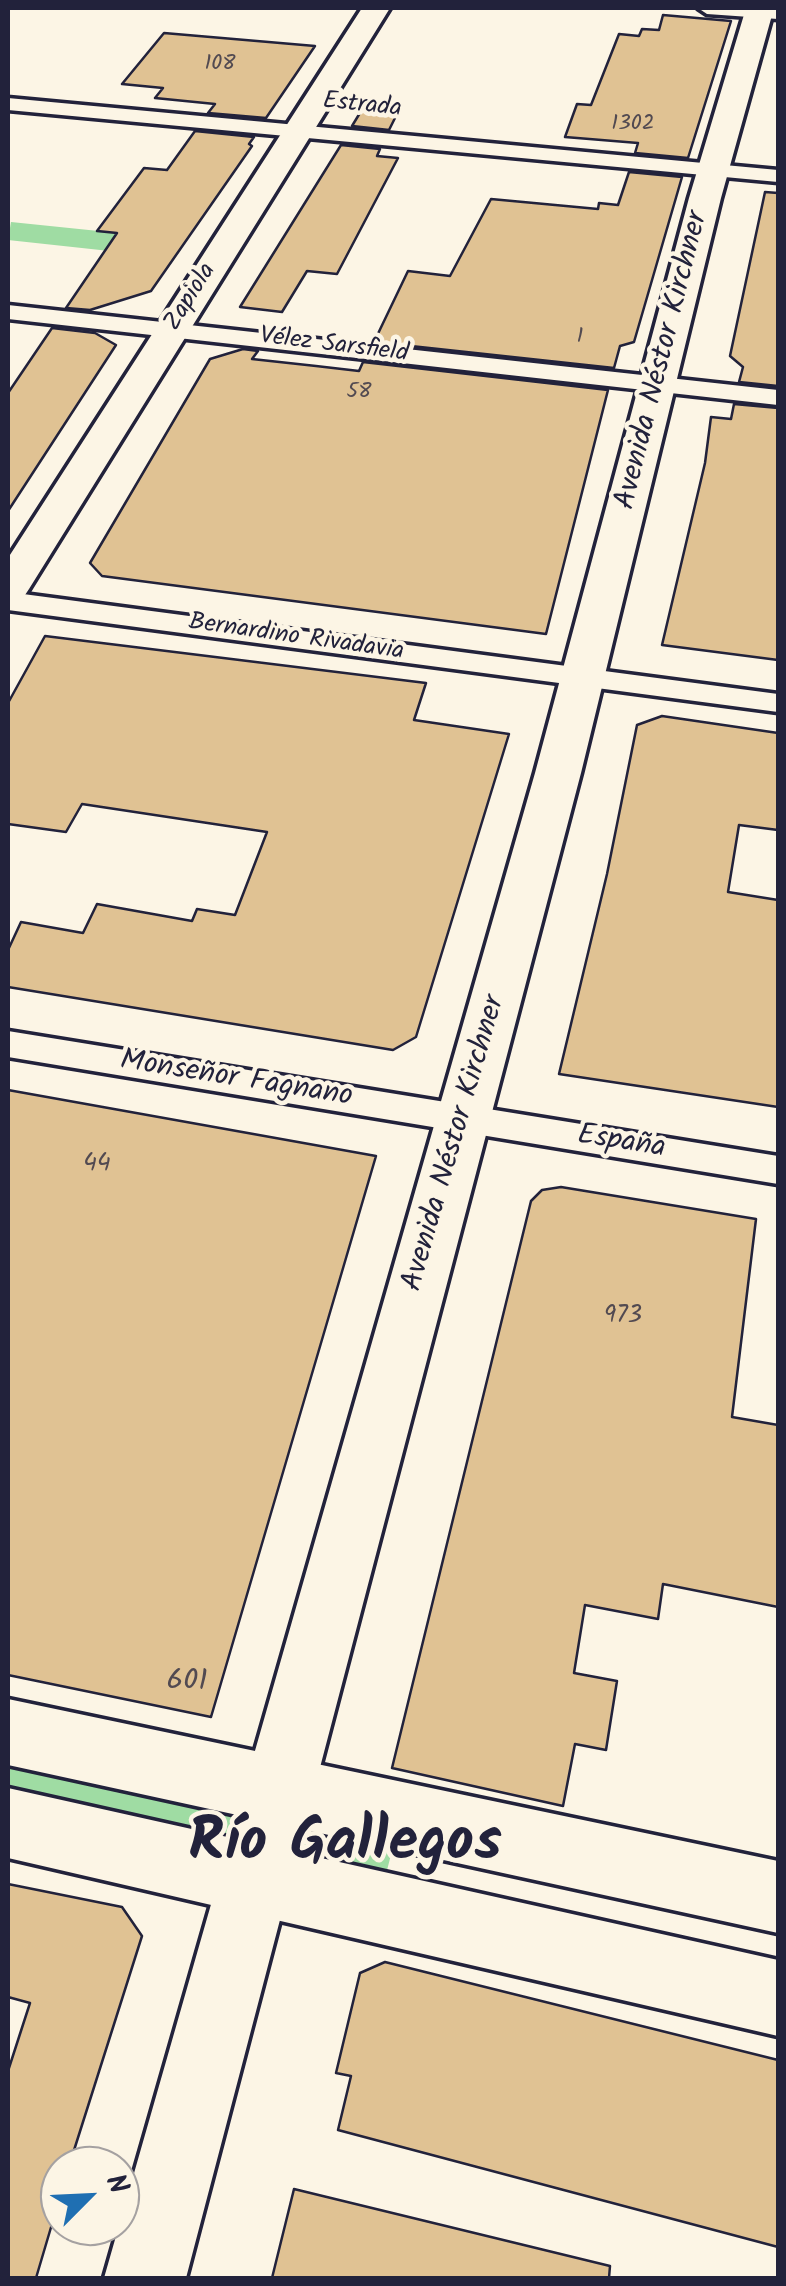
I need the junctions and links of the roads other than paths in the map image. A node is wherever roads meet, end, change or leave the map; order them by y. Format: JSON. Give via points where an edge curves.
{"nodes":[{"id":1,"x":376,"y":8,"type":"edge"},
{"id":2,"x":707,"y":8,"type":"edge"},
{"id":3,"x":766,"y":11,"type":"edge"},
{"id":4,"x":8,"y":104,"type":"edge"},
{"id":5,"x":299,"y":129,"type":"junction"},
{"id":6,"x":712,"y":169,"type":"junction"},
{"id":7,"x":778,"y":176,"type":"edge"},
{"id":8,"x":8,"y":312,"type":"edge"},
{"id":9,"x":173,"y":328,"type":"junction"},
{"id":10,"x":660,"y":385,"type":"junction"},
{"id":11,"x":778,"y":398,"type":"edge"},
{"id":12,"x":8,"y":589,"type":"edge"},
{"id":13,"x":8,"y":600,"type":"edge"},
{"id":14,"x":584,"y":677,"type":"junction"},
{"id":15,"x":778,"y":703,"type":"edge"},
{"id":16,"x":8,"y":1044,"type":"edge"},
{"id":17,"x":464,"y":1118,"type":"junction"},
{"id":18,"x":778,"y":1170,"type":"edge"},
{"id":19,"x":8,"y":1732,"type":"edge"},
{"id":20,"x":275,"y":1787,"type":"junction"},
{"id":21,"x":8,"y":1823,"type":"edge"},
{"id":22,"x":251,"y":1877,"type":"junction"},
{"id":23,"x":778,"y":1896,"type":"edge"},
{"id":24,"x":778,"y":1998,"type":"edge"},
{"id":25,"x":144,"y":2278,"type":"edge"}],
"edges":[{"from":1,"to":5,"type":"main road","name":"Zapiola"},
{"from":2,"to":3,"type":"street"},
{"from":3,"to":6,"type":"main road","name":"Avenida Néstor Kirchner"},
{"from":4,"to":5,"type":"street","name":"Estrada"},
{"from":5,"to":6,"type":"street","name":"Estrada"},
{"from":5,"to":9,"type":"main road","name":"Zapiola"},
{"from":6,"to":7,"type":"street","name":"Estrada"},
{"from":6,"to":10,"type":"main road","name":"Avenida Néstor Kirchner"},
{"from":8,"to":9,"type":"street","name":"Vélez Sarsfield"},
{"from":9,"to":10,"type":"street","name":"Vélez Sarsfield"},
{"from":9,"to":12,"type":"main road","name":"Zapiola"},
{"from":10,"to":11,"type":"street","name":"Vélez Sarsfield"},
{"from":10,"to":14,"type":"main road","name":"Avenida Néstor Kirchner"},
{"from":13,"to":14,"type":"street","name":"Bernardino Rivadavia"},
{"from":14,"to":15,"type":"street","name":"Bernardino Rivadavia"},
{"from":14,"to":17,"type":"main road","name":"Avenida Néstor Kirchner"},
{"from":16,"to":17,"type":"street","name":"Monseñor Fagnano"},
{"from":17,"to":18,"type":"street","name":"España"},
{"from":17,"to":20,"type":"main road","name":"Avenida Néstor Kirchner"},
{"from":19,"to":20,"type":"main road"},
{"from":20,"to":22,"type":"main road","name":"Avenida Néstor Kirchner"},
{"from":20,"to":23,"type":"main road"},
{"from":21,"to":22,"type":"main road"},
{"from":22,"to":24,"type":"main road"},
{"from":22,"to":25,"type":"main road","name":"Avenida Néstor Kirchner"}]}
